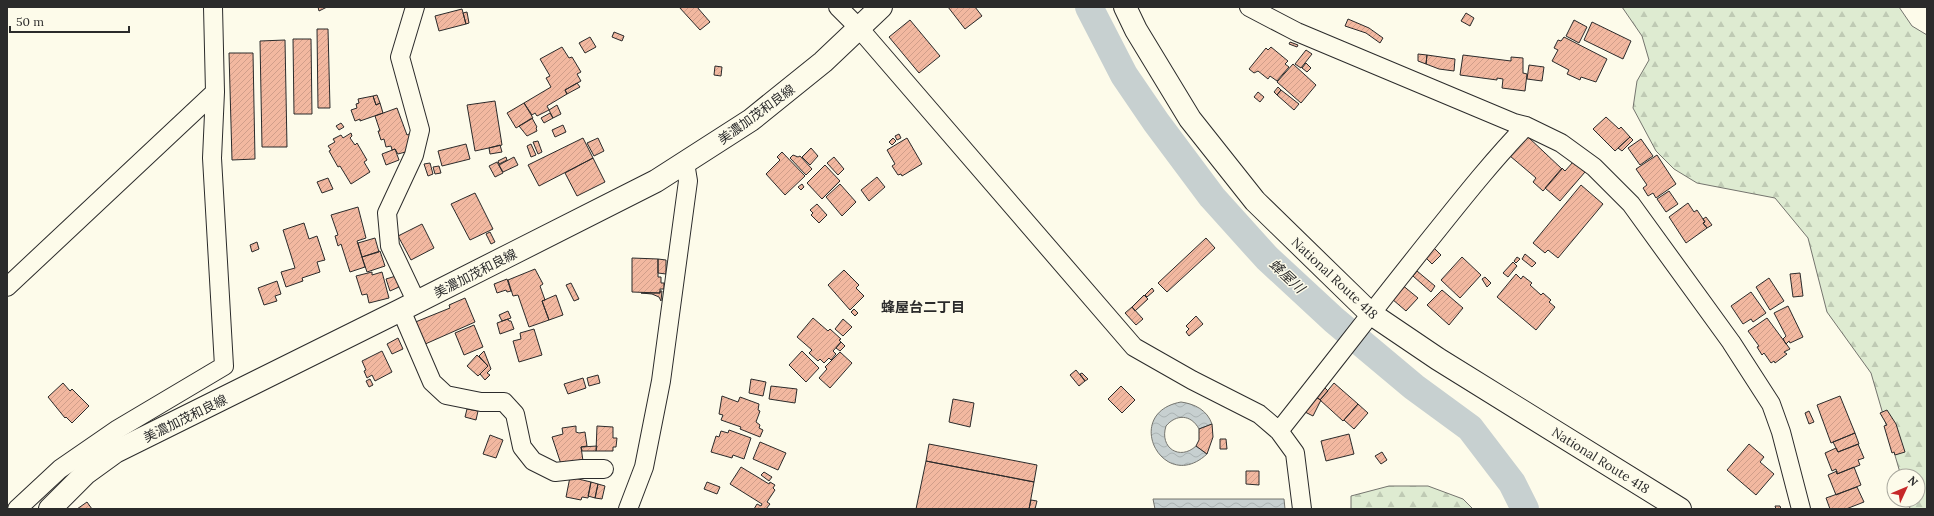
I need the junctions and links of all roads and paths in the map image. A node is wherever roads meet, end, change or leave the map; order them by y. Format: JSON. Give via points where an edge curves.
{"nodes":[{"id":1,"x":213,"y":7,"type":"edge"},
{"id":2,"x":415,"y":7,"type":"edge"},
{"id":3,"x":838,"y":7,"type":"edge"},
{"id":4,"x":881,"y":7,"type":"edge"},
{"id":5,"x":1125,"y":7,"type":"edge"},
{"id":6,"x":1249,"y":7,"type":"edge"},
{"id":7,"x":858,"y":27,"type":"junction"},
{"id":8,"x":215,"y":92,"type":"junction"},
{"id":9,"x":1526,"y":126,"type":"junction"},
{"id":10,"x":685,"y":163,"type":"junction"},
{"id":11,"x":7,"y":287,"type":"edge"},
{"id":12,"x":409,"y":306,"type":"junction"},
{"id":13,"x":1370,"y":313,"type":"junction"},
{"id":14,"x":1279,"y":431,"type":"junction"},
{"id":15,"x":604,"y":469,"type":"dead end"},
{"id":16,"x":17,"y":509,"type":"edge"},
{"id":17,"x":50,"y":509,"type":"edge"},
{"id":18,"x":628,"y":509,"type":"edge"},
{"id":19,"x":1302,"y":509,"type":"edge"},
{"id":20,"x":1680,"y":509,"type":"edge"},
{"id":21,"x":1801,"y":509,"type":"edge"}],
"edges":[{"from":1,"to":8,"type":"street"},
{"from":2,"to":12,"type":"street","via":[[400,57],[420,130],[414,156],[387,213],[390,246]]},
{"from":3,"to":7,"type":"street"},
{"from":4,"to":7,"type":"main road","name":"美濃加茂和良線"},
{"from":5,"to":13,"type":"main road","name":"National Route 418","via":[[1136,30],[1190,118],[1255,201]]},
{"from":6,"to":9,"type":"street","via":[[1304,35]]},
{"from":7,"to":10,"type":"main road","name":"美濃加茂和良線","via":[[823,62],[751,120]]},
{"from":7,"to":14,"type":"street","via":[[1134,347],[1259,414]]},
{"from":8,"to":11,"type":"street"},
{"from":8,"to":16,"type":"street","via":[[212,158],[224,366],[118,429],[60,469]]},
{"from":9,"to":13,"type":"street","via":[[1499,154]]},
{"from":9,"to":21,"type":"street","via":[[1561,143],[1594,167],[1630,204],[1731,342],[1771,404]]},
{"from":10,"to":12,"type":"main road","name":"美濃加茂和良線","via":[[656,181]]},
{"from":10,"to":18,"type":"street","via":[[688,181],[661,381],[644,467]]},
{"from":12,"to":15,"type":"street","via":[[432,382],[446,395],[481,402],[504,402],[515,414],[522,447],[533,461],[555,472],[582,468]]},
{"from":12,"to":17,"type":"main road","name":"美濃加茂和良線","via":[[115,452],[86,472]]},
{"from":13,"to":14,"type":"street"},
{"from":13,"to":20,"type":"main road","name":"National Route 418","via":[[1438,359]]},
{"from":14,"to":19,"type":"street","via":[[1295,453]]}]}
